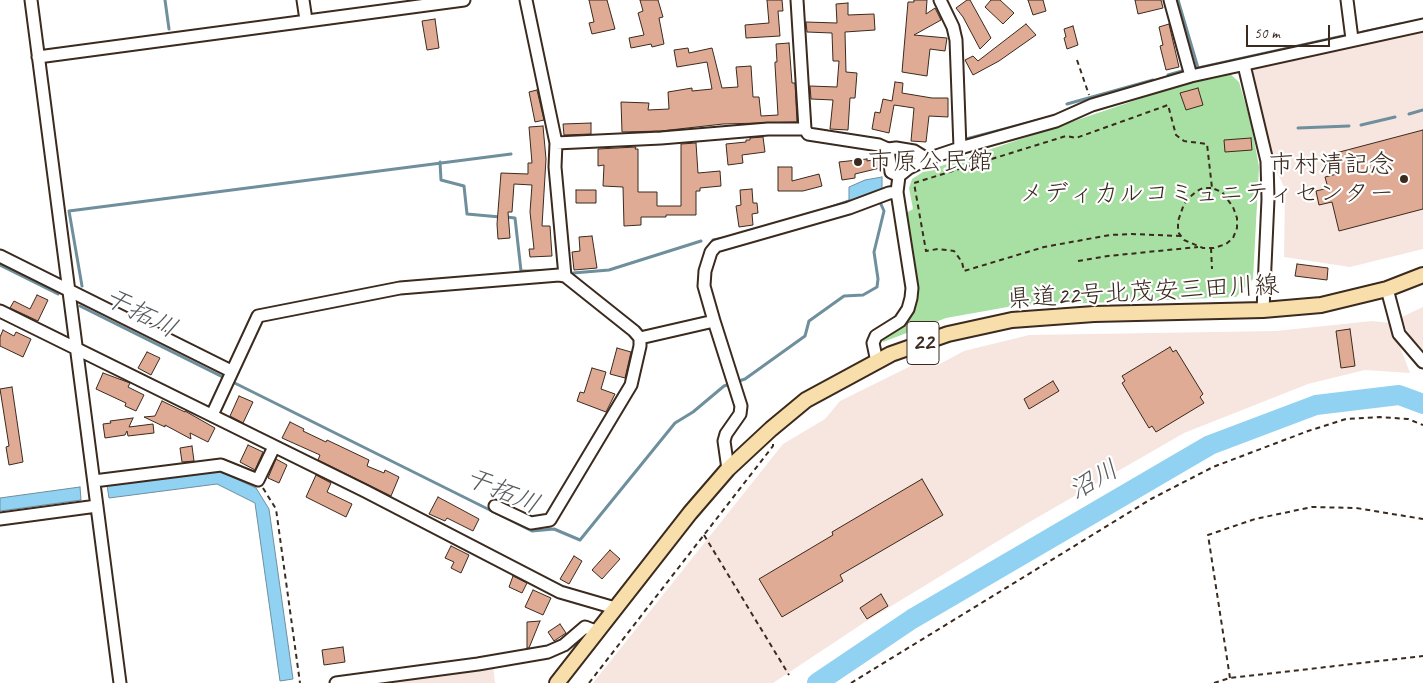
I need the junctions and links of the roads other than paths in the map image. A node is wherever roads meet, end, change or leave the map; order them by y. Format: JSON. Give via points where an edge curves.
{"nodes":[{"id":1,"x":31,"y":0,"type":"edge"},
{"id":2,"x":303,"y":0,"type":"edge"},
{"id":3,"x":464,"y":0,"type":"edge"},
{"id":4,"x":526,"y":0,"type":"edge"},
{"id":5,"x":797,"y":0,"type":"edge"},
{"id":6,"x":940,"y":0,"type":"edge"},
{"id":7,"x":1170,"y":0,"type":"edge"},
{"id":8,"x":1347,"y":0,"type":"edge"},
{"id":9,"x":306,"y":20,"type":"junction"},
{"id":10,"x":1423,"y":24,"type":"edge"},
{"id":11,"x":1352,"y":39,"type":"junction"},
{"id":12,"x":38,"y":57,"type":"junction"},
{"id":13,"x":1244,"y":65,"type":"junction"},
{"id":14,"x":1191,"y":76,"type":"junction"},
{"id":15,"x":805,"y":129,"type":"junction"},
{"id":16,"x":556,"y":143,"type":"junction"},
{"id":17,"x":960,"y":148,"type":"junction"},
{"id":18,"x":888,"y":149,"type":"junction"},
{"id":19,"x":927,"y":159,"type":"junction"},
{"id":20,"x":899,"y":176,"type":"junction"},
{"id":21,"x":897,"y":192,"type":"junction"},
{"id":22,"x":0,"y":256,"type":"edge"},
{"id":23,"x":1423,"y":275,"type":"edge"},
{"id":24,"x":566,"y":276,"type":"junction"},
{"id":25,"x":1387,"y":289,"type":"junction"},
{"id":26,"x":70,"y":290,"type":"junction"},
{"id":27,"x":1263,"y":310,"type":"junction"},
{"id":28,"x":0,"y":311,"type":"edge"},
{"id":29,"x":714,"y":321,"type":"junction"},
{"id":30,"x":640,"y":338,"type":"junction"},
{"id":31,"x":76,"y":348,"type":"junction"},
{"id":32,"x":878,"y":362,"type":"junction"},
{"id":33,"x":1423,"y":362,"type":"edge"},
{"id":34,"x":228,"y":376,"type":"junction"},
{"id":35,"x":212,"y":415,"type":"junction"},
{"id":36,"x":274,"y":447,"type":"junction"},
{"id":37,"x":728,"y":469,"type":"junction"},
{"id":38,"x":94,"y":481,"type":"junction"},
{"id":39,"x":97,"y":506,"type":"junction"},
{"id":40,"x":495,"y":506,"type":"dead end"},
{"id":41,"x":0,"y":519,"type":"edge"},
{"id":42,"x":615,"y":608,"type":"junction"},
{"id":43,"x":598,"y":632,"type":"junction"},
{"id":44,"x":120,"y":683,"type":"edge"},
{"id":45,"x":336,"y":683,"type":"edge"},
{"id":46,"x":558,"y":683,"type":"edge"}],
"edges":[{"from":1,"to":12,"type":"street"},
{"from":2,"to":9,"type":"street"},
{"from":3,"to":9,"type":"street"},
{"from":4,"to":16,"type":"street"},
{"from":5,"to":15,"type":"street"},
{"from":6,"to":17,"type":"street","via":[[956,40]]},
{"from":7,"to":14,"type":"street"},
{"from":8,"to":11,"type":"street"},
{"from":9,"to":12,"type":"street"},
{"from":10,"to":11,"type":"street"},
{"from":11,"to":13,"type":"street"},
{"from":12,"to":26,"type":"street"},
{"from":13,"to":14,"type":"street"},
{"from":13,"to":27,"type":"street","via":[[1267,161]]},
{"from":14,"to":17,"type":"street","via":[[1092,105],[1056,121]]},
{"from":15,"to":16,"type":"street"},
{"from":15,"to":18,"type":"street","via":[[808,134],[879,144]]},
{"from":16,"to":24,"type":"street","via":[[555,167]]},
{"from":17,"to":19,"type":"street"},
{"from":18,"to":19,"type":"street","via":[[914,151]]},
{"from":18,"to":20,"type":"street","via":[[891,172]]},
{"from":19,"to":20,"type":"street"},
{"from":20,"to":21,"type":"street"},
{"from":21,"to":29,"type":"street","via":[[716,246],[704,271],[704,286]]},
{"from":21,"to":32,"type":"street","via":[[911,293],[908,309],[900,321],[876,336],[873,343]]},
{"from":22,"to":26,"type":"street"},
{"from":23,"to":25,"type":"main road","name":"県道22号北茂安三田川線","number":"22"},
{"from":24,"to":30,"type":"street"},
{"from":24,"to":34,"type":"street","via":[[400,288],[258,316]]},
{"from":25,"to":27,"type":"main road","name":"県道22号北茂安三田川線","number":"22","via":[[1321,305]]},
{"from":25,"to":33,"type":"street","via":[[1399,334]]},
{"from":26,"to":31,"type":"street"},
{"from":26,"to":34,"type":"street"},
{"from":27,"to":32,"type":"main road","name":"県道22号北茂安三田川線","number":"22","via":[[1094,314],[1012,320],[948,334],[891,354]]},
{"from":28,"to":31,"type":"street"},
{"from":29,"to":30,"type":"street"},
{"from":29,"to":37,"type":"street","via":[[741,406],[740,414],[724,441]]},
{"from":30,"to":40,"type":"street","via":[[631,385],[550,520],[531,523]]},
{"from":31,"to":35,"type":"street"},
{"from":31,"to":38,"type":"street"},
{"from":32,"to":37,"type":"main road","name":"県道22号北茂安三田川線","number":"22","via":[[806,400]]},
{"from":34,"to":35,"type":"street"},
{"from":35,"to":36,"type":"street"},
{"from":36,"to":38,"type":"street","via":[[258,480],[221,465]]},
{"from":36,"to":42,"type":"street","via":[[560,592]]},
{"from":37,"to":42,"type":"main road","name":"県道22号北茂安三田川線","number":"22"},
{"from":38,"to":39,"type":"street"},
{"from":39,"to":41,"type":"street"},
{"from":39,"to":44,"type":"street"},
{"from":42,"to":43,"type":"main road","name":"県道22号北茂安三田川線","number":"22"},
{"from":43,"to":45,"type":"street","via":[[585,627],[548,652]]},
{"from":43,"to":46,"type":"main road","name":"県道22号北茂安三田川線","number":"22"}]}
